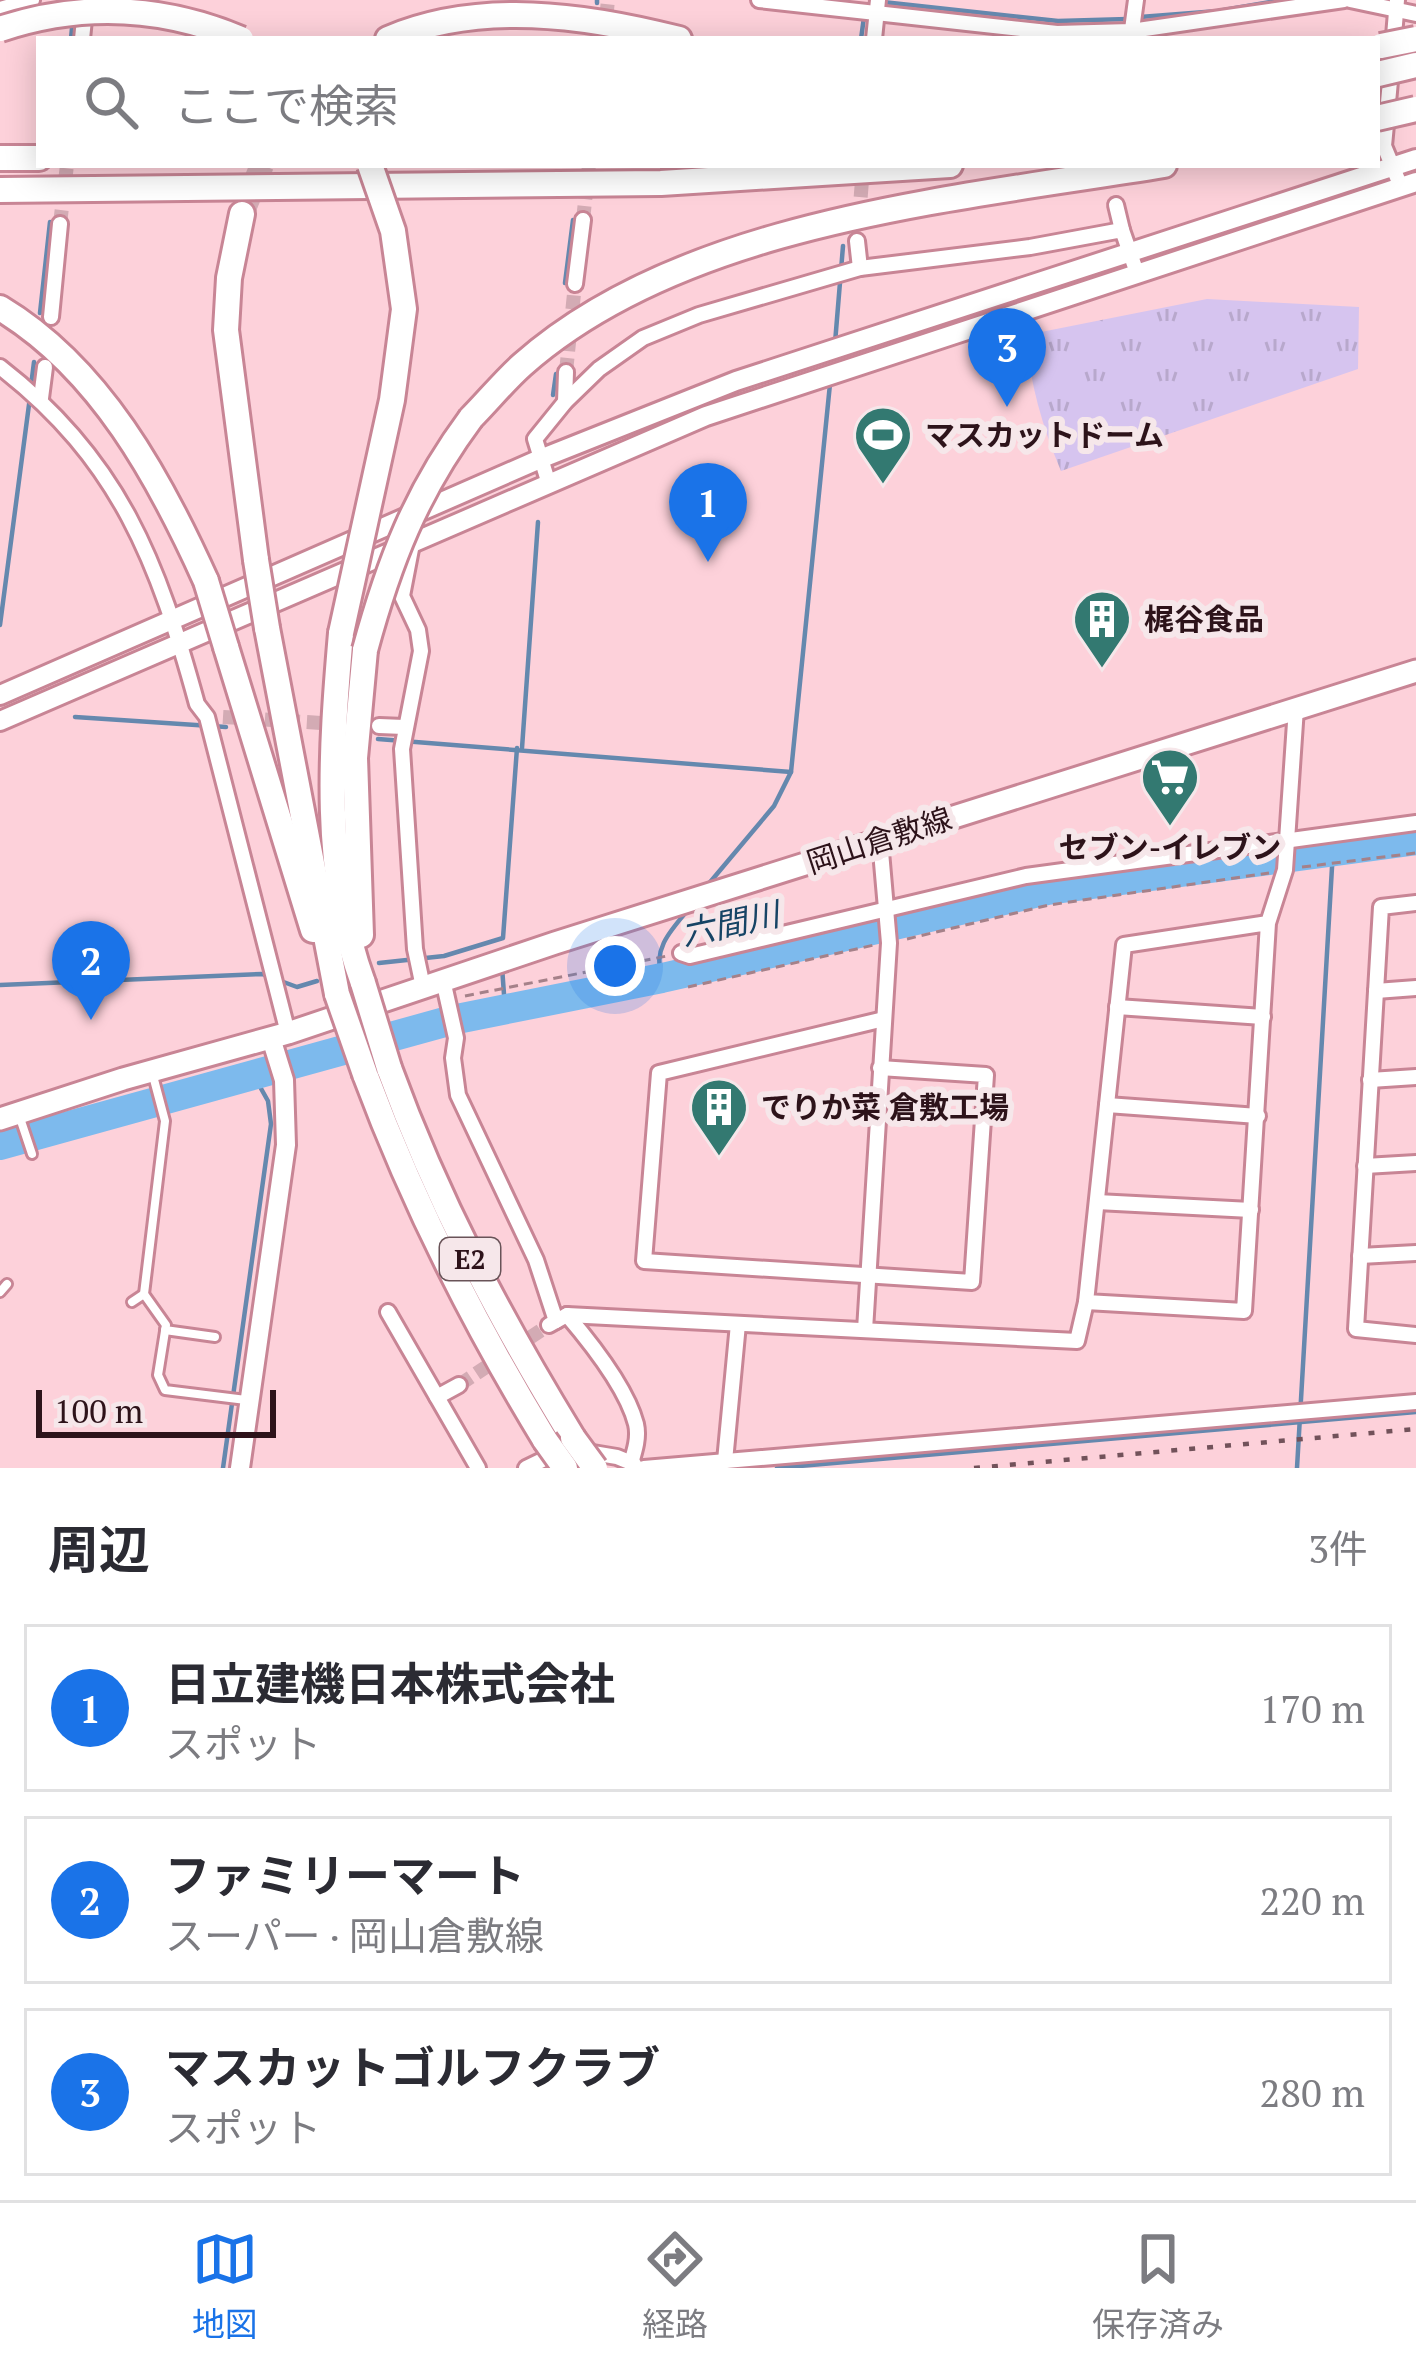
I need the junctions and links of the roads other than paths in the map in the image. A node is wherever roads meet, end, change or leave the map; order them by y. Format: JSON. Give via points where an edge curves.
{"nodes":[{"id":1,"x":32,"y":0,"type":"edge"},
{"id":2,"x":86,"y":0,"type":"edge"},
{"id":3,"x":759,"y":0,"type":"edge"},
{"id":4,"x":1347,"y":0,"type":"edge"},
{"id":5,"x":1396,"y":6,"type":"edge"},
{"id":6,"x":0,"y":9,"type":"edge"},
{"id":7,"x":872,"y":9,"type":"edge"},
{"id":8,"x":1416,"y":14,"type":"edge"},
{"id":9,"x":1133,"y":21,"type":"edge"},
{"id":10,"x":0,"y":29,"type":"edge"},
{"id":11,"x":82,"y":36,"type":"edge"},
{"id":12,"x":234,"y":36,"type":"edge"},
{"id":13,"x":396,"y":36,"type":"edge"},
{"id":14,"x":664,"y":36,"type":"edge"},
{"id":15,"x":1416,"y":39,"type":"edge"},
{"id":16,"x":1380,"y":47,"type":"edge"},
{"id":17,"x":1416,"y":65,"type":"edge"},
{"id":18,"x":1380,"y":73,"type":"edge"},
{"id":19,"x":1416,"y":94,"type":"edge"},
{"id":20,"x":1380,"y":103,"type":"edge"},
{"id":21,"x":1416,"y":109,"type":"edge"},
{"id":22,"x":1380,"y":117,"type":"edge"},
{"id":23,"x":0,"y":158,"type":"edge"},
{"id":24,"x":36,"y":158,"type":"edge"},
{"id":25,"x":1416,"y":159,"type":"edge"},
{"id":26,"x":1391,"y":167,"type":"junction"},
{"id":27,"x":371,"y":168,"type":"edge"},
{"id":28,"x":902,"y":168,"type":"edge"},
{"id":29,"x":1146,"y":168,"type":"edge"},
{"id":30,"x":1409,"y":185,"type":"edge"},
{"id":31,"x":0,"y":190,"type":"edge"},
{"id":32,"x":1116,"y":205,"type":"dead end"},
{"id":33,"x":242,"y":214,"type":"tunnel mouth"},
{"id":34,"x":583,"y":220,"type":"tunnel mouth"},
{"id":35,"x":59,"y":224,"type":"tunnel mouth"},
{"id":36,"x":1122,"y":230,"type":"junction"},
{"id":37,"x":857,"y":241,"type":"dead end"},
{"id":38,"x":1130,"y":251,"type":"junction"},
{"id":39,"x":848,"y":271,"type":"junction"},
{"id":40,"x":1137,"y":273,"type":"junction"},
{"id":41,"x":575,"y":284,"type":"tunnel mouth"},
{"id":42,"x":0,"y":308,"type":"edge"},
{"id":43,"x":51,"y":317,"type":"dead end"},
{"id":44,"x":0,"y":367,"type":"edge"},
{"id":45,"x":45,"y":367,"type":"dead end"},
{"id":46,"x":566,"y":373,"type":"tunnel mouth"},
{"id":47,"x":34,"y":393,"type":"junction"},
{"id":48,"x":565,"y":402,"type":"junction"},
{"id":49,"x":540,"y":459,"type":"junction"},
{"id":50,"x":548,"y":481,"type":"junction"},
{"id":51,"x":412,"y":544,"type":"junction"},
{"id":52,"x":173,"y":620,"type":"junction"},
{"id":53,"x":180,"y":643,"type":"junction"},
{"id":54,"x":1416,"y":671,"type":"edge"},
{"id":55,"x":0,"y":695,"type":"edge"},
{"id":56,"x":1296,"y":708,"type":"junction"},
{"id":57,"x":0,"y":721,"type":"edge"},
{"id":58,"x":379,"y":726,"type":"dead end"},
{"id":59,"x":403,"y":729,"type":"junction"},
{"id":60,"x":1416,"y":823,"type":"edge"},
{"id":61,"x":880,"y":840,"type":"junction"},
{"id":62,"x":1288,"y":843,"type":"junction"},
{"id":63,"x":1416,"y":903,"type":"edge"},
{"id":64,"x":886,"y":909,"type":"junction"},
{"id":65,"x":1268,"y":923,"type":"junction"},
{"id":66,"x":674,"y":955,"type":"road end"},
{"id":67,"x":363,"y":983,"type":"junction"},
{"id":68,"x":437,"y":988,"type":"junction"},
{"id":69,"x":1416,"y":988,"type":"edge"},
{"id":70,"x":1376,"y":991,"type":"junction"},
{"id":71,"x":337,"y":994,"type":"junction"},
{"id":72,"x":1118,"y":1007,"type":"junction"},
{"id":73,"x":1263,"y":1017,"type":"junction"},
{"id":74,"x":884,"y":1019,"type":"junction"},
{"id":75,"x":278,"y":1040,"type":"junction"},
{"id":76,"x":880,"y":1068,"type":"junction"},
{"id":77,"x":377,"y":1071,"type":"junction"},
{"id":78,"x":1416,"y":1076,"type":"edge"},
{"id":79,"x":153,"y":1078,"type":"junction"},
{"id":80,"x":1370,"y":1080,"type":"junction"},
{"id":81,"x":1107,"y":1105,"type":"junction"},
{"id":82,"x":1258,"y":1115,"type":"junction"},
{"id":83,"x":13,"y":1119,"type":"edge"},
{"id":84,"x":32,"y":1154,"type":"dead end"},
{"id":85,"x":1416,"y":1163,"type":"edge"},
{"id":86,"x":1365,"y":1166,"type":"junction"},
{"id":87,"x":1097,"y":1202,"type":"junction"},
{"id":88,"x":1251,"y":1210,"type":"junction"},
{"id":89,"x":1416,"y":1253,"type":"edge"},
{"id":90,"x":1360,"y":1256,"type":"junction"},
{"id":91,"x":870,"y":1275,"type":"junction"},
{"id":92,"x":144,"y":1294,"type":"junction"},
{"id":93,"x":132,"y":1302,"type":"dead end"},
{"id":94,"x":1086,"y":1302,"type":"junction"},
{"id":95,"x":388,"y":1312,"type":"dead end"},
{"id":96,"x":558,"y":1321,"type":"junction"},
{"id":97,"x":738,"y":1324,"type":"junction"},
{"id":98,"x":165,"y":1330,"type":"junction"},
{"id":99,"x":865,"y":1330,"type":"junction"},
{"id":100,"x":1416,"y":1334,"type":"edge"},
{"id":101,"x":215,"y":1337,"type":"dead end"},
{"id":102,"x":459,"y":1384,"type":"tunnel mouth"},
{"id":103,"x":437,"y":1397,"type":"junction"},
{"id":104,"x":239,"y":1399,"type":"junction"},
{"id":105,"x":1416,"y":1402,"type":"edge"},
{"id":106,"x":725,"y":1461,"type":"junction"},
{"id":107,"x":640,"y":1466,"type":"edge"},
{"id":108,"x":240,"y":1468,"type":"edge"},
{"id":109,"x":478,"y":1468,"type":"edge"},
{"id":110,"x":526,"y":1468,"type":"edge"},
{"id":111,"x":566,"y":1468,"type":"edge"},
{"id":112,"x":595,"y":1468,"type":"edge"}],
"edges":[{"from":1,"to":6,"type":"street"},
{"from":2,"to":11,"type":"street"},
{"from":3,"to":7,"type":"street"},
{"from":4,"to":5,"type":"street"},
{"from":4,"to":9,"type":"street"},
{"from":5,"to":8,"type":"street"},
{"from":5,"to":26,"type":"street","via":[[1384,146]]},
{"from":7,"to":9,"type":"street","via":[[1057,33]]},
{"from":10,"to":12,"type":"highway","bridge":true,"via":[[95,11],[153,12]]},
{"from":13,"to":14,"type":"highway","via":[[485,12],[546,13]]},
{"from":15,"to":16,"type":"highway","bridge":true},
{"from":17,"to":18,"type":"highway","bridge":true},
{"from":19,"to":20,"type":"highway"},
{"from":21,"to":22,"type":"highway","bridge":true},
{"from":23,"to":24,"type":"highway"},
{"from":25,"to":26,"type":"street"},
{"from":26,"to":30,"type":"street"},
{"from":26,"to":38,"type":"street"},
{"from":27,"to":67,"type":"highway","bridge":true,"via":[[393,231],[404,309],[341,633],[332,754],[335,855],[348,943]]},
{"from":28,"to":31,"type":"highway","via":[[661,183]]},
{"from":29,"to":67,"type":"highway","bridge":true,"via":[[757,241],[621,298],[572,328],[471,418],[413,510],[365,650],[355,777]]},
{"from":30,"to":40,"type":"street"},
{"from":32,"to":36,"type":"street"},
{"from":33,"to":71,"type":"highway","bridge":true,"via":[[226,330],[267,628]]},
{"from":34,"to":41,"type":"street"},
{"from":35,"to":43,"type":"street"},
{"from":36,"to":38,"type":"street"},
{"from":36,"to":39,"type":"street"},
{"from":37,"to":39,"type":"street"},
{"from":38,"to":40,"type":"street"},
{"from":38,"to":49,"type":"street","via":[[834,347]]},
{"from":39,"to":48,"type":"street","via":[[643,338]]},
{"from":40,"to":50,"type":"street","via":[[706,416]]},
{"from":42,"to":71,"type":"highway","bridge":true,"via":[[64,359],[107,407],[177,517],[206,581]]},
{"from":44,"to":47,"type":"street"},
{"from":45,"to":47,"type":"street"},
{"from":46,"to":48,"type":"street"},
{"from":47,"to":52,"type":"street","via":[[123,502]]},
{"from":48,"to":49,"type":"street","via":[[537,433]]},
{"from":49,"to":50,"type":"street"},
{"from":49,"to":52,"type":"street"},
{"from":50,"to":51,"type":"street"},
{"from":51,"to":53,"type":"street"},
{"from":51,"to":59,"type":"street","via":[[402,596],[421,652]]},
{"from":52,"to":53,"type":"street"},
{"from":52,"to":55,"type":"street"},
{"from":53,"to":57,"type":"street"},
{"from":53,"to":75,"type":"street","via":[[197,704],[212,715],[278,988]]},
{"from":54,"to":56,"type":"main road","name":"岡山倉敷線"},
{"from":56,"to":61,"type":"main road","name":"岡山倉敷線"},
{"from":56,"to":62,"type":"street"},
{"from":58,"to":59,"type":"street"},
{"from":59,"to":68,"type":"street","via":[[415,949]]},
{"from":60,"to":62,"type":"street"},
{"from":61,"to":64,"type":"street"},
{"from":61,"to":68,"type":"main road","name":"岡山倉敷線"},
{"from":62,"to":64,"type":"street","via":[[1026,876]]},
{"from":62,"to":65,"type":"street"},
{"from":63,"to":70,"type":"street","via":[[1381,907]]},
{"from":64,"to":66,"type":"street"},
{"from":64,"to":74,"type":"street"},
{"from":65,"to":72,"type":"street","via":[[1124,946]]},
{"from":65,"to":73,"type":"street"},
{"from":67,"to":77,"type":"highway","number":"E2","bridge":true},
{"from":68,"to":75,"type":"main road","name":"岡山倉敷線"},
{"from":68,"to":96,"type":"street","via":[[456,1038],[458,1095]]},
{"from":69,"to":70,"type":"street"},
{"from":70,"to":80,"type":"street"},
{"from":71,"to":77,"type":"highway","number":"E2","bridge":true},
{"from":72,"to":73,"type":"street"},
{"from":72,"to":81,"type":"street"},
{"from":73,"to":82,"type":"street"},
{"from":74,"to":76,"type":"street"},
{"from":74,"to":91,"type":"street","via":[[659,1073],[644,1261]]},
{"from":75,"to":79,"type":"main road","name":"岡山倉敷線"},
{"from":75,"to":104,"type":"street","via":[[286,1144]]},
{"from":76,"to":91,"type":"street"},
{"from":76,"to":91,"type":"street","via":[[986,1075],[972,1282]]},
{"from":77,"to":111,"type":"highway","number":"E2","bridge":true,"via":[[416,1203]]},
{"from":77,"to":112,"type":"highway","number":"E2","bridge":true,"via":[[479,1279]]},
{"from":78,"to":80,"type":"street"},
{"from":79,"to":83,"type":"main road","name":"岡山倉敷線"},
{"from":79,"to":92,"type":"lane","via":[[165,1121]]},
{"from":80,"to":86,"type":"street"},
{"from":81,"to":82,"type":"street"},
{"from":81,"to":87,"type":"street"},
{"from":82,"to":88,"type":"street"},
{"from":83,"to":84,"type":"lane"},
{"from":85,"to":86,"type":"street"},
{"from":86,"to":90,"type":"street"},
{"from":87,"to":88,"type":"street"},
{"from":87,"to":94,"type":"street"},
{"from":88,"to":94,"type":"street","via":[[1244,1311]]},
{"from":89,"to":90,"type":"street"},
{"from":90,"to":100,"type":"street","via":[[1356,1329]]},
{"from":91,"to":99,"type":"street"},
{"from":92,"to":93,"type":"lane"},
{"from":92,"to":98,"type":"lane"},
{"from":94,"to":99,"type":"street","via":[[1077,1341]]},
{"from":95,"to":103,"type":"street"},
{"from":96,"to":97,"type":"street"},
{"from":96,"to":107,"type":"street","via":[[590,1343],[630,1410]]},
{"from":97,"to":99,"type":"street"},
{"from":97,"to":106,"type":"street"},
{"from":98,"to":101,"type":"lane"},
{"from":98,"to":104,"type":"lane","via":[[158,1375],[165,1390]]},
{"from":102,"to":103,"type":"street"},
{"from":103,"to":109,"type":"street"},
{"from":104,"to":108,"type":"street"},
{"from":105,"to":106,"type":"street"},
{"from":106,"to":107,"type":"street"},
{"from":107,"to":110,"type":"street","via":[[561,1451]]}]}
